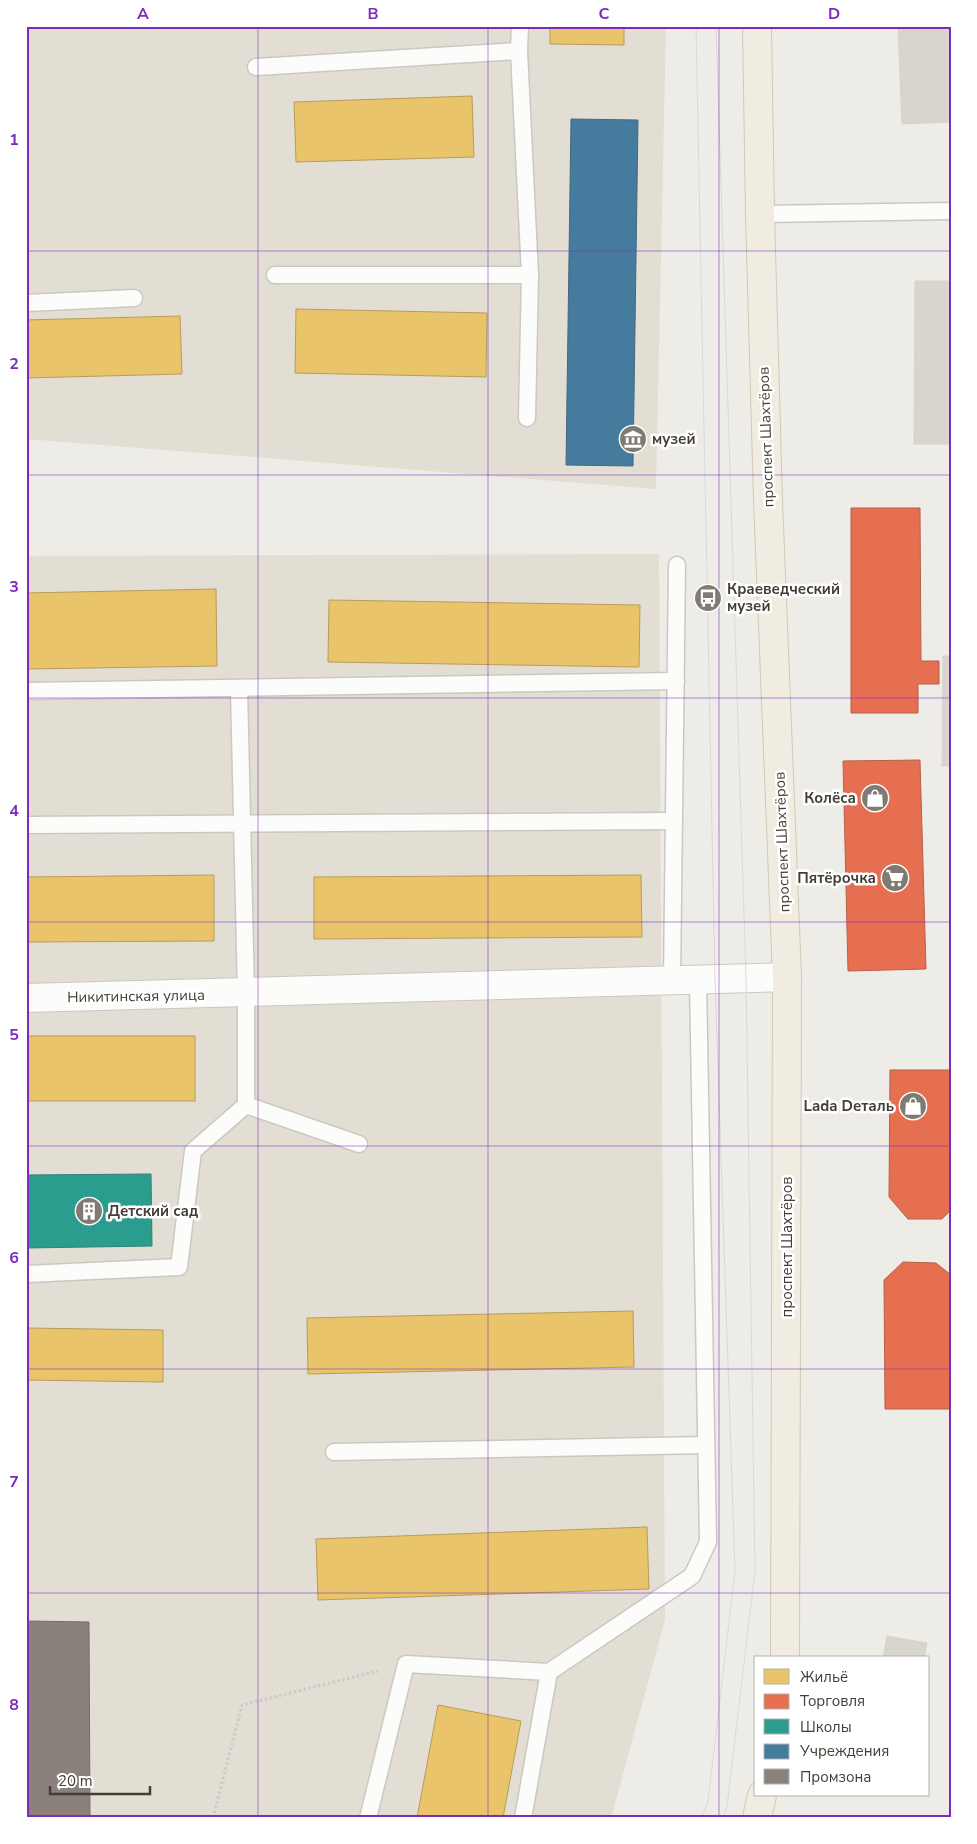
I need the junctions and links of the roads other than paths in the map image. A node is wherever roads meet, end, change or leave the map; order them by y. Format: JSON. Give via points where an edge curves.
{"nodes":[{"id":1,"x":520,"y":26,"type":"edge"},
{"id":2,"x":757,"y":26,"type":"edge"},
{"id":3,"x":519,"y":51,"type":"junction"},
{"id":4,"x":256,"y":67,"type":"dead end"},
{"id":5,"x":951,"y":211,"type":"edge"},
{"id":6,"x":760,"y":214,"type":"junction"},
{"id":7,"x":275,"y":275,"type":"dead end"},
{"id":8,"x":530,"y":275,"type":"junction"},
{"id":9,"x":134,"y":298,"type":"dead end"},
{"id":10,"x":26,"y":303,"type":"edge"},
{"id":11,"x":527,"y":418,"type":"dead end"},
{"id":12,"x":677,"y":565,"type":"dead end"},
{"id":13,"x":676,"y":681,"type":"junction"},
{"id":14,"x":239,"y":688,"type":"junction"},
{"id":15,"x":26,"y":691,"type":"edge"},
{"id":16,"x":674,"y":821,"type":"junction"},
{"id":17,"x":242,"y":824,"type":"junction"},
{"id":18,"x":26,"y":825,"type":"edge"},
{"id":19,"x":787,"y":977,"type":"junction"},
{"id":20,"x":685,"y":980,"type":"junction"},
{"id":21,"x":246,"y":994,"type":"junction"},
{"id":22,"x":26,"y":998,"type":"edge"},
{"id":23,"x":246,"y":1105,"type":"junction"},
{"id":24,"x":359,"y":1144,"type":"dead end"},
{"id":25,"x":26,"y":1274,"type":"edge"},
{"id":26,"x":706,"y":1446,"type":"junction"},
{"id":27,"x":334,"y":1452,"type":"dead end"},
{"id":28,"x":784,"y":1656,"type":"edge"},
{"id":29,"x":549,"y":1672,"type":"junction"},
{"id":30,"x":762,"y":1796,"type":"edge"},
{"id":31,"x":368,"y":1818,"type":"edge"},
{"id":32,"x":523,"y":1818,"type":"edge"},
{"id":33,"x":757,"y":1818,"type":"edge"}],
"edges":[{"from":1,"to":3,"type":"lane"},
{"from":2,"to":6,"type":"main road","name":"проспект Шахтёров"},
{"from":3,"to":4,"type":"lane"},
{"from":3,"to":8,"type":"lane"},
{"from":5,"to":6,"type":"lane"},
{"from":6,"to":19,"type":"main road","name":"проспект Шахтёров"},
{"from":7,"to":8,"type":"lane"},
{"from":8,"to":11,"type":"lane"},
{"from":9,"to":10,"type":"lane"},
{"from":12,"to":13,"type":"lane"},
{"from":13,"to":14,"type":"lane"},
{"from":13,"to":16,"type":"lane"},
{"from":14,"to":15,"type":"lane"},
{"from":14,"to":17,"type":"lane"},
{"from":16,"to":17,"type":"lane"},
{"from":16,"to":20,"type":"lane"},
{"from":17,"to":18,"type":"lane"},
{"from":17,"to":21,"type":"lane"},
{"from":19,"to":20,"type":"street","name":"Никитинская улица"},
{"from":19,"to":28,"type":"main road","name":"проспект Шахтёров"},
{"from":20,"to":21,"type":"street","name":"Никитинская улица"},
{"from":20,"to":26,"type":"lane"},
{"from":21,"to":22,"type":"street","name":"Никитинская улица"},
{"from":21,"to":23,"type":"lane"},
{"from":23,"to":24,"type":"lane"},
{"from":23,"to":25,"type":"lane","via":[[193,1151],[179,1267]]},
{"from":26,"to":27,"type":"lane"},
{"from":26,"to":29,"type":"lane","via":[[708,1542],[692,1576]]},
{"from":29,"to":31,"type":"lane","via":[[406,1664]]},
{"from":29,"to":32,"type":"lane"},
{"from":30,"to":33,"type":"main road"}]}
